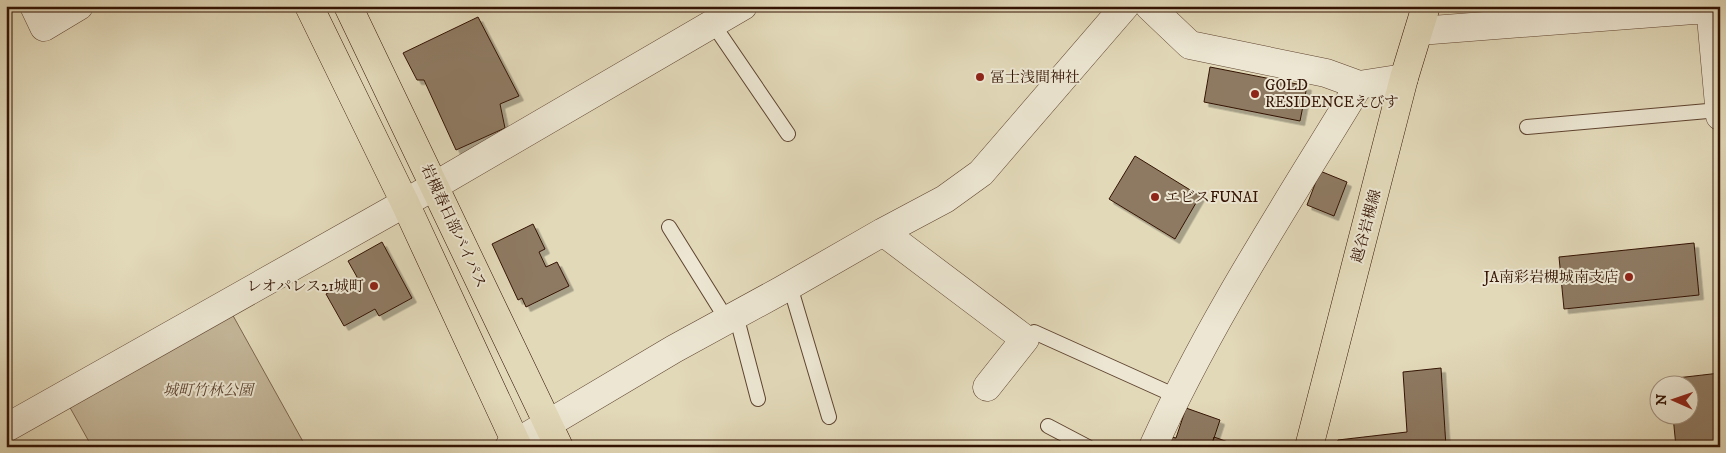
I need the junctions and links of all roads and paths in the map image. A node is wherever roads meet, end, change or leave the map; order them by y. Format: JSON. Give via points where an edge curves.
{"nodes":[{"id":1,"x":34,"y":6,"type":"edge"},
{"id":2,"x":79,"y":6,"type":"edge"},
{"id":3,"x":309,"y":6,"type":"edge"},
{"id":4,"x":348,"y":6,"type":"edge"},
{"id":5,"x":743,"y":6,"type":"edge"},
{"id":6,"x":1125,"y":6,"type":"edge"},
{"id":7,"x":1149,"y":6,"type":"edge"},
{"id":8,"x":1713,"y":8,"type":"edge"},
{"id":9,"x":1645,"y":10,"type":"edge"},
{"id":10,"x":1423,"y":19,"type":"edge"},
{"id":11,"x":712,"y":24,"type":"junction"},
{"id":12,"x":1404,"y":78,"type":"junction"},
{"id":13,"x":1359,"y":85,"type":"junction"},
{"id":14,"x":1719,"y":110,"type":"edge"},
{"id":15,"x":1720,"y":116,"type":"edge"},
{"id":16,"x":1527,"y":127,"type":"dead end"},
{"id":17,"x":788,"y":134,"type":"dead end"},
{"id":18,"x":435,"y":186,"type":"junction"},
{"id":19,"x":406,"y":203,"type":"junction"},
{"id":20,"x":669,"y":227,"type":"dead end"},
{"id":21,"x":883,"y":232,"type":"junction"},
{"id":22,"x":790,"y":286,"type":"junction"},
{"id":23,"x":732,"y":318,"type":"junction"},
{"id":24,"x":1026,"y":339,"type":"junction"},
{"id":25,"x":986,"y":387,"type":"dead end"},
{"id":26,"x":1176,"y":396,"type":"junction"},
{"id":27,"x":758,"y":399,"type":"dead end"},
{"id":28,"x":829,"y":417,"type":"dead end"},
{"id":29,"x":1048,"y":426,"type":"dead end"},
{"id":30,"x":6,"y":428,"type":"edge"},
{"id":31,"x":553,"y":435,"type":"edge"},
{"id":32,"x":514,"y":445,"type":"edge"},
{"id":33,"x":1088,"y":447,"type":"edge"},
{"id":34,"x":1153,"y":447,"type":"edge"},
{"id":35,"x":1308,"y":447,"type":"edge"}],
"edges":[{"from":1,"to":2,"type":"street","via":[[44,27]]},
{"from":3,"to":19,"type":"main road"},
{"from":4,"to":18,"type":"main road","name":"岩槻春日部バイパス"},
{"from":5,"to":11,"type":"street"},
{"from":6,"to":21,"type":"street","via":[[981,173],[945,199]]},
{"from":7,"to":13,"type":"street","via":[[1190,45],[1326,73]]},
{"from":8,"to":9,"type":"street"},
{"from":8,"to":14,"type":"street"},
{"from":9,"to":10,"type":"street"},
{"from":10,"to":12,"type":"main road","name":"越谷岩槻線"},
{"from":11,"to":17,"type":"lane"},
{"from":11,"to":18,"type":"street"},
{"from":12,"to":13,"type":"street"},
{"from":12,"to":35,"type":"main road","name":"越谷岩槻線"},
{"from":13,"to":26,"type":"street","via":[[1228,301]]},
{"from":14,"to":15,"type":"street"},
{"from":14,"to":16,"type":"lane"},
{"from":18,"to":19,"type":"street"},
{"from":18,"to":31,"type":"main road","name":"岩槻春日部バイパス"},
{"from":19,"to":30,"type":"street"},
{"from":19,"to":32,"type":"main road"},
{"from":20,"to":23,"type":"lane"},
{"from":21,"to":22,"type":"street"},
{"from":21,"to":24,"type":"street"},
{"from":22,"to":23,"type":"street"},
{"from":22,"to":28,"type":"lane"},
{"from":23,"to":27,"type":"lane"},
{"from":23,"to":31,"type":"street","via":[[674,349]]},
{"from":24,"to":25,"type":"street"},
{"from":24,"to":26,"type":"lane","via":[[1034,332]]},
{"from":26,"to":34,"type":"street"},
{"from":29,"to":33,"type":"lane"},
{"from":31,"to":32,"type":"street"}]}
